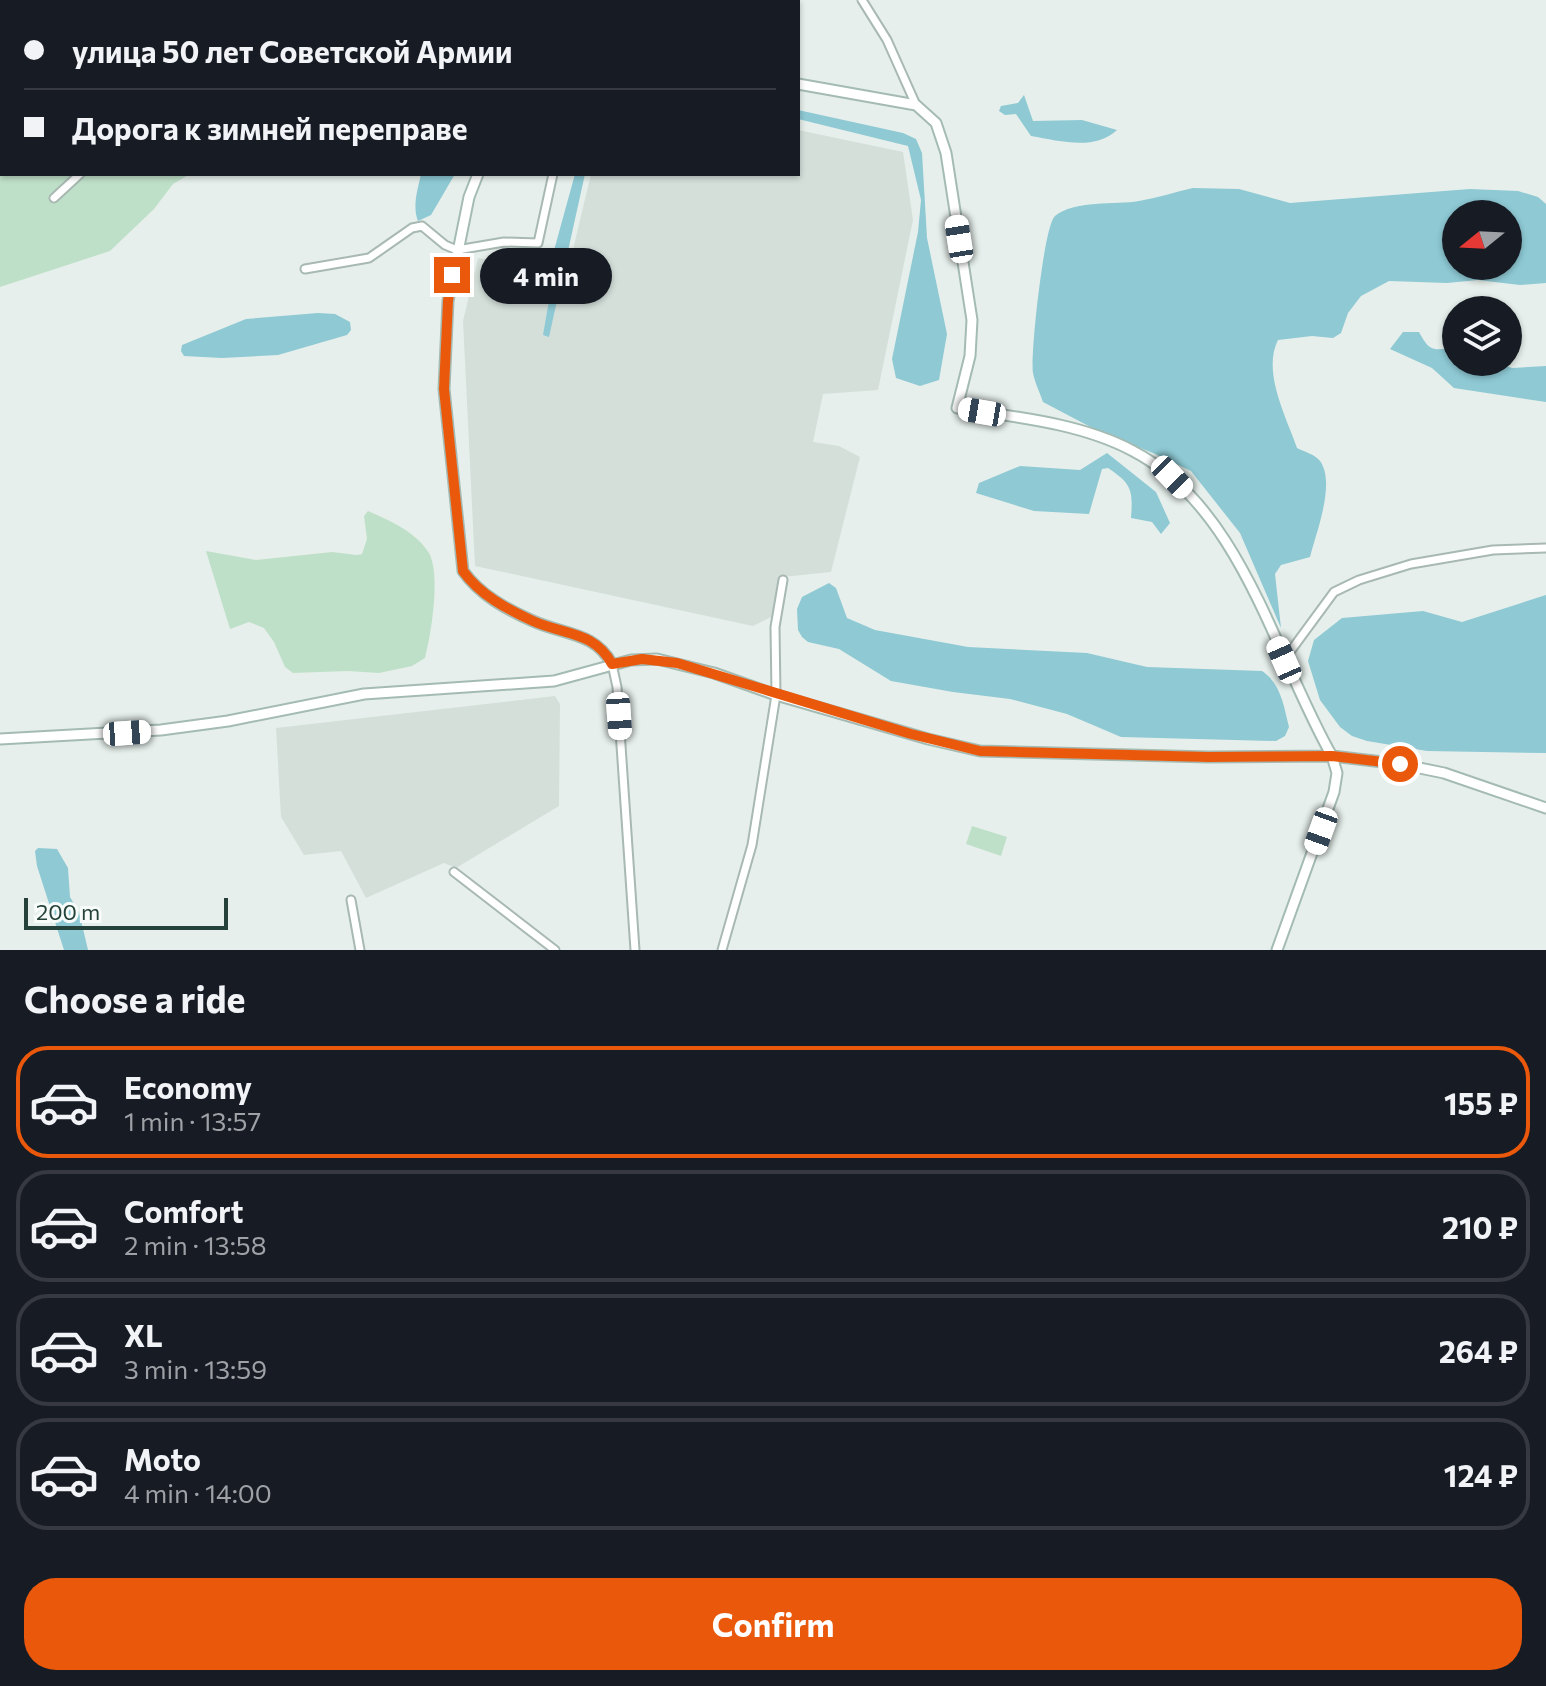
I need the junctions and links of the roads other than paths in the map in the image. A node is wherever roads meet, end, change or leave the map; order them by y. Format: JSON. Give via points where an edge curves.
{"nodes":[{"id":1,"x":862,"y":0,"type":"edge"},
{"id":2,"x":800,"y":84,"type":"edge"},
{"id":3,"x":916,"y":105,"type":"junction"},
{"id":4,"x":78,"y":176,"type":"edge"},
{"id":5,"x":477,"y":176,"type":"edge"},
{"id":6,"x":553,"y":176,"type":"edge"},
{"id":7,"x":54,"y":198,"type":"dead end"},
{"id":8,"x":457,"y":250,"type":"junction"},
{"id":9,"x":305,"y":269,"type":"dead end"},
{"id":10,"x":1546,"y":548,"type":"edge"},
{"id":11,"x":783,"y":580,"type":"dead end"},
{"id":12,"x":1284,"y":660,"type":"junction"},
{"id":13,"x":612,"y":664,"type":"junction"},
{"id":14,"x":776,"y":695,"type":"junction"},
{"id":15,"x":0,"y":739,"type":"edge"},
{"id":16,"x":1332,"y":756,"type":"junction"},
{"id":17,"x":1546,"y":808,"type":"edge"},
{"id":18,"x":454,"y":872,"type":"dead end"},
{"id":19,"x":351,"y":900,"type":"dead end"},
{"id":20,"x":360,"y":950,"type":"edge"},
{"id":21,"x":555,"y":950,"type":"edge"},
{"id":22,"x":635,"y":950,"type":"edge"},
{"id":23,"x":722,"y":950,"type":"edge"},
{"id":24,"x":1277,"y":950,"type":"edge"}],
"edges":[{"from":1,"to":3,"type":"street"},
{"from":2,"to":3,"type":"main road"},
{"from":3,"to":12,"type":"main road","via":[[936,123],[946,153],[972,320],[970,356],[957,408],[1090,434],[1134,451],[1172,477],[1227,545]]},
{"from":4,"to":7,"type":"street"},
{"from":5,"to":8,"type":"main road"},
{"from":6,"to":8,"type":"street","via":[[538,243]]},
{"from":8,"to":9,"type":"street","via":[[422,226],[369,258]]},
{"from":8,"to":13,"type":"main road","via":[[448,301],[444,389],[463,571],[496,602],[594,642]]},
{"from":10,"to":12,"type":"street","via":[[1493,550],[1411,564],[1359,580],[1334,592]]},
{"from":11,"to":14,"type":"street","via":[[775,627]]},
{"from":12,"to":16,"type":"main road"},
{"from":13,"to":14,"type":"main road","via":[[657,659]]},
{"from":13,"to":15,"type":"main road","via":[[554,681],[364,694],[161,730]]},
{"from":13,"to":22,"type":"street"},
{"from":14,"to":16,"type":"main road","via":[[980,751]]},
{"from":14,"to":23,"type":"street","via":[[752,845]]},
{"from":16,"to":17,"type":"main road","via":[[1444,773]]},
{"from":16,"to":24,"type":"main road","via":[[1337,773],[1334,792]]},
{"from":18,"to":21,"type":"street"},
{"from":19,"to":20,"type":"street"}]}
